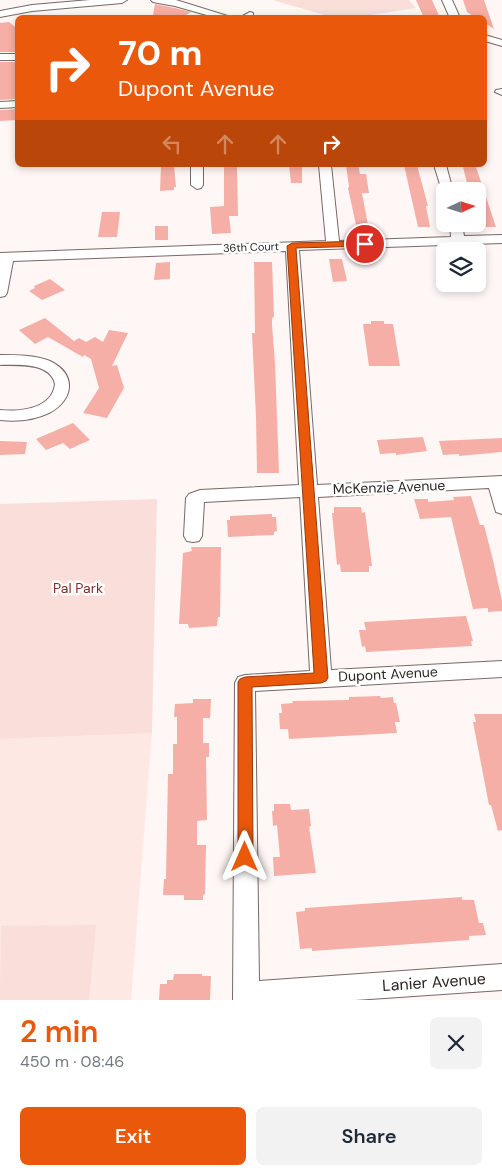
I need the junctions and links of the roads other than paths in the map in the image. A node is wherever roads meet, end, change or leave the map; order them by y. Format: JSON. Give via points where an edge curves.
{"nodes":[{"id":1,"x":122,"y":0,"type":"edge"},
{"id":2,"x":156,"y":0,"type":"edge"},
{"id":3,"x":447,"y":0,"type":"edge"},
{"id":4,"x":0,"y":14,"type":"edge"},
{"id":5,"x":218,"y":15,"type":"edge"},
{"id":6,"x":454,"y":15,"type":"edge"},
{"id":7,"x":487,"y":39,"type":"edge"},
{"id":8,"x":502,"y":43,"type":"edge"},
{"id":9,"x":0,"y":57,"type":"edge"},
{"id":10,"x":15,"y":57,"type":"edge"},
{"id":11,"x":15,"y":104,"type":"edge"},
{"id":12,"x":0,"y":105,"type":"edge"},
{"id":13,"x":197,"y":167,"type":"edge"},
{"id":14,"x":325,"y":167,"type":"edge"},
{"id":15,"x":441,"y":167,"type":"edge"},
{"id":16,"x":445,"y":182,"type":"edge"},
{"id":17,"x":197,"y":185,"type":"dead end"},
{"id":18,"x":457,"y":232,"type":"edge"},
{"id":19,"x":502,"y":239,"type":"edge"},
{"id":20,"x":458,"y":240,"type":"junction"},
{"id":21,"x":334,"y":244,"type":"junction"},
{"id":22,"x":292,"y":246,"type":"junction"},
{"id":23,"x":4,"y":257,"type":"edge"},
{"id":24,"x":0,"y":294,"type":"edge"},
{"id":25,"x":0,"y":360,"type":"edge"},
{"id":26,"x":0,"y":415,"type":"edge"},
{"id":27,"x":499,"y":482,"type":"edge"},
{"id":28,"x":309,"y":490,"type":"junction"},
{"id":29,"x":502,"y":508,"type":"edge"},
{"id":30,"x":193,"y":536,"type":"dead end"},
{"id":31,"x":502,"y":669,"type":"edge"},
{"id":32,"x":321,"y":678,"type":"junction"},
{"id":33,"x":502,"y":977,"type":"edge"},
{"id":34,"x":246,"y":997,"type":"edge"}],
"edges":[{"from":1,"to":4,"type":"street"},
{"from":2,"to":5,"type":"street"},
{"from":3,"to":6,"type":"street"},
{"from":7,"to":8,"type":"street"},
{"from":9,"to":10,"type":"street"},
{"from":11,"to":12,"type":"street"},
{"from":13,"to":17,"type":"street"},
{"from":14,"to":21,"type":"street"},
{"from":15,"to":16,"type":"street"},
{"from":18,"to":20,"type":"street"},
{"from":19,"to":20,"type":"street","name":"36th Court"},
{"from":20,"to":21,"type":"street","name":"36th Court"},
{"from":21,"to":22,"type":"street","name":"36th Court"},
{"from":22,"to":23,"type":"street","name":"36th Court"},
{"from":22,"to":28,"type":"street"},
{"from":23,"to":24,"type":"street"},
{"from":25,"to":26,"type":"street","via":[[40,363],[60,375],[63,384],[60,395],[52,404],[39,411],[21,416]]},
{"from":27,"to":28,"type":"street","name":"McKenzie Avenue"},
{"from":27,"to":29,"type":"street"},
{"from":28,"to":30,"type":"street","name":"McKenzie Avenue","via":[[195,498]]},
{"from":28,"to":32,"type":"street"},
{"from":31,"to":32,"type":"street","name":"Dupont Avenue"},
{"from":32,"to":34,"type":"street","name":"Dupont Avenue","via":[[245,682]]},
{"from":33,"to":34,"type":"street","name":"Lanier Avenue"}]}
